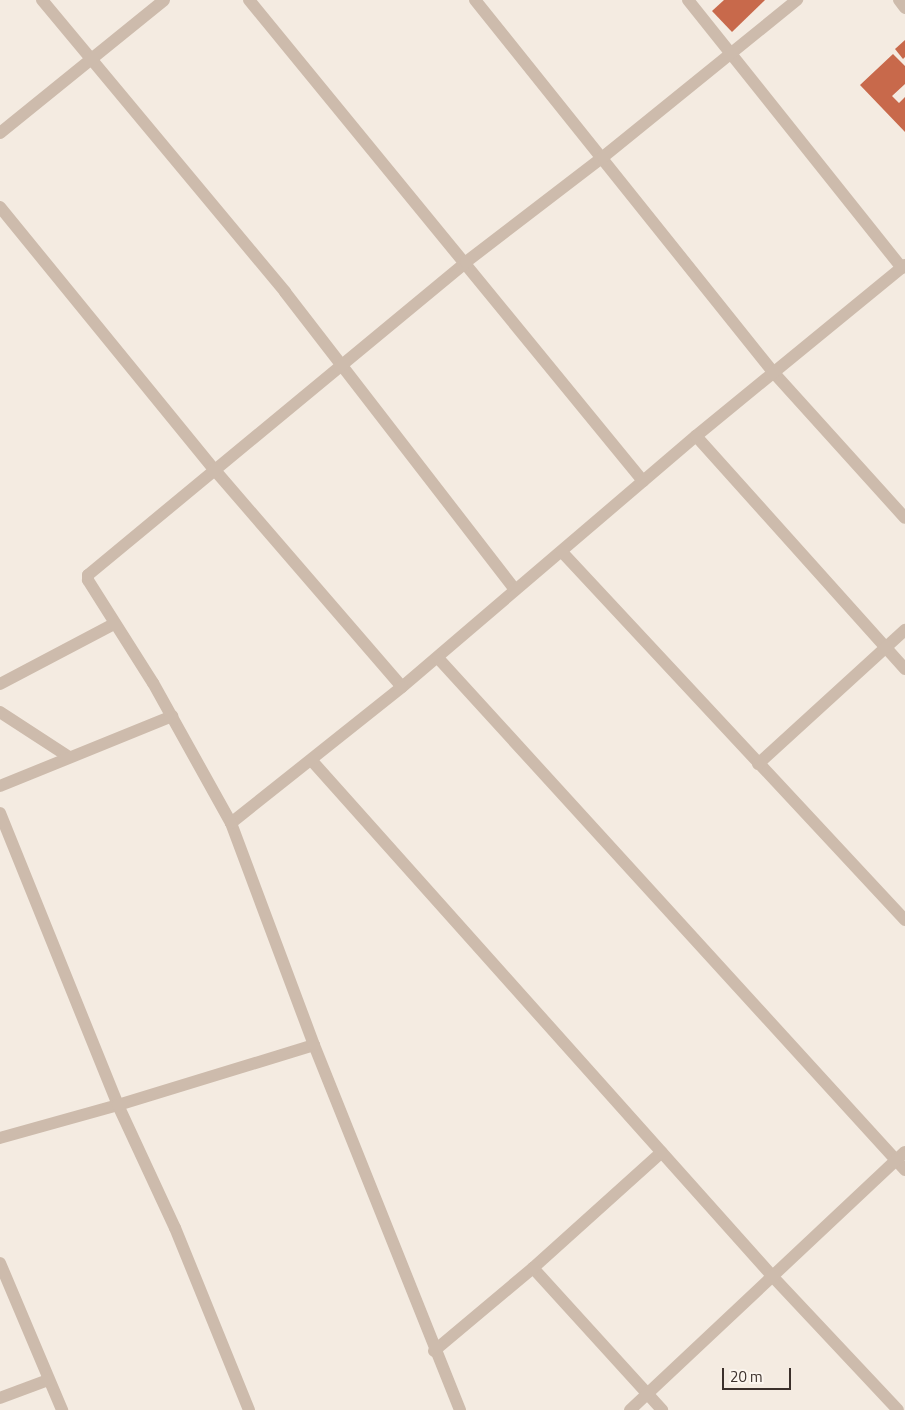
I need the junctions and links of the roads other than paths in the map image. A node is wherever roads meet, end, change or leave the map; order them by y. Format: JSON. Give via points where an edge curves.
{"nodes":[{"id":1,"x":42,"y":0,"type":"edge"},
{"id":2,"x":164,"y":0,"type":"edge"},
{"id":3,"x":249,"y":0,"type":"edge"},
{"id":4,"x":475,"y":0,"type":"edge"},
{"id":5,"x":688,"y":0,"type":"edge"},
{"id":6,"x":797,"y":0,"type":"edge"},
{"id":7,"x":899,"y":0,"type":"edge"},
{"id":8,"x":905,"y":8,"type":"edge"},
{"id":9,"x":730,"y":54,"type":"junction"},
{"id":10,"x":91,"y":60,"type":"junction"},
{"id":11,"x":0,"y":133,"type":"edge"},
{"id":12,"x":603,"y":157,"type":"junction"},
{"id":13,"x":0,"y":207,"type":"edge"},
{"id":14,"x":466,"y":262,"type":"junction"},
{"id":15,"x":903,"y":266,"type":"edge"},
{"id":16,"x":341,"y":364,"type":"junction"},
{"id":17,"x":774,"y":373,"type":"junction"},
{"id":18,"x":696,"y":436,"type":"junction"},
{"id":19,"x":213,"y":468,"type":"junction"},
{"id":20,"x":643,"y":481,"type":"junction"},
{"id":21,"x":905,"y":518,"type":"edge"},
{"id":22,"x":562,"y":552,"type":"junction"},
{"id":23,"x":515,"y":590,"type":"junction"},
{"id":24,"x":114,"y":624,"type":"junction"},
{"id":25,"x":905,"y":630,"type":"edge"},
{"id":26,"x":885,"y":647,"type":"junction"},
{"id":27,"x":438,"y":658,"type":"junction"},
{"id":28,"x":905,"y":670,"type":"edge"},
{"id":29,"x":0,"y":684,"type":"edge"},
{"id":30,"x":402,"y":687,"type":"junction"},
{"id":31,"x":0,"y":712,"type":"edge"},
{"id":32,"x":172,"y":716,"type":"junction"},
{"id":33,"x":69,"y":757,"type":"junction"},
{"id":34,"x":313,"y":762,"type":"junction"},
{"id":35,"x":758,"y":764,"type":"junction"},
{"id":36,"x":0,"y":786,"type":"edge"},
{"id":37,"x":0,"y":812,"type":"edge"},
{"id":38,"x":231,"y":823,"type":"junction"},
{"id":39,"x":905,"y":920,"type":"edge"},
{"id":40,"x":314,"y":1045,"type":"junction"},
{"id":41,"x":118,"y":1105,"type":"junction"},
{"id":42,"x":0,"y":1138,"type":"edge"},
{"id":43,"x":662,"y":1152,"type":"junction"},
{"id":44,"x":902,"y":1161,"type":"edge"},
{"id":45,"x":0,"y":1263,"type":"edge"},
{"id":46,"x":533,"y":1268,"type":"junction"},
{"id":47,"x":774,"y":1278,"type":"junction"},
{"id":48,"x":434,"y":1351,"type":"junction"},
{"id":49,"x":48,"y":1380,"type":"junction"},
{"id":50,"x":647,"y":1394,"type":"junction"},
{"id":51,"x":0,"y":1398,"type":"edge"},
{"id":52,"x":247,"y":1409,"type":"edge"},
{"id":53,"x":62,"y":1410,"type":"edge"},
{"id":54,"x":460,"y":1410,"type":"edge"},
{"id":55,"x":630,"y":1410,"type":"edge"},
{"id":56,"x":662,"y":1410,"type":"edge"},
{"id":57,"x":898,"y":1410,"type":"edge"}],
"edges":[{"from":1,"to":10,"type":"street"},
{"from":2,"to":10,"type":"street"},
{"from":3,"to":14,"type":"street"},
{"from":4,"to":12,"type":"street"},
{"from":5,"to":9,"type":"street"},
{"from":6,"to":9,"type":"street"},
{"from":7,"to":8,"type":"street"},
{"from":9,"to":12,"type":"street"},
{"from":9,"to":15,"type":"street"},
{"from":10,"to":11,"type":"street"},
{"from":10,"to":16,"type":"street","via":[[222,215]]},
{"from":12,"to":14,"type":"street"},
{"from":12,"to":17,"type":"street"},
{"from":13,"to":19,"type":"street"},
{"from":14,"to":16,"type":"street"},
{"from":14,"to":20,"type":"street"},
{"from":15,"to":17,"type":"street"},
{"from":16,"to":19,"type":"street"},
{"from":16,"to":23,"type":"street"},
{"from":17,"to":18,"type":"street"},
{"from":17,"to":21,"type":"street"},
{"from":18,"to":20,"type":"street"},
{"from":18,"to":26,"type":"street"},
{"from":19,"to":24,"type":"street","via":[[91,570],[88,580]]},
{"from":19,"to":30,"type":"street"},
{"from":20,"to":22,"type":"street"},
{"from":22,"to":23,"type":"street"},
{"from":22,"to":35,"type":"street"},
{"from":23,"to":27,"type":"street"},
{"from":24,"to":29,"type":"street"},
{"from":24,"to":32,"type":"street"},
{"from":25,"to":26,"type":"street"},
{"from":26,"to":28,"type":"street"},
{"from":26,"to":35,"type":"street"},
{"from":27,"to":30,"type":"street"},
{"from":27,"to":44,"type":"street"},
{"from":30,"to":34,"type":"street"},
{"from":31,"to":33,"type":"street"},
{"from":32,"to":33,"type":"street"},
{"from":32,"to":38,"type":"street"},
{"from":33,"to":36,"type":"street"},
{"from":34,"to":38,"type":"street"},
{"from":34,"to":43,"type":"street"},
{"from":35,"to":39,"type":"street"},
{"from":37,"to":41,"type":"street"},
{"from":38,"to":40,"type":"street"},
{"from":40,"to":41,"type":"street"},
{"from":40,"to":48,"type":"street"},
{"from":41,"to":42,"type":"street"},
{"from":41,"to":52,"type":"street","via":[[174,1228]]},
{"from":43,"to":46,"type":"street"},
{"from":43,"to":47,"type":"street"},
{"from":44,"to":47,"type":"street"},
{"from":45,"to":49,"type":"street"},
{"from":46,"to":48,"type":"street"},
{"from":46,"to":50,"type":"street"},
{"from":47,"to":50,"type":"street"},
{"from":47,"to":57,"type":"street"},
{"from":48,"to":54,"type":"street"},
{"from":49,"to":51,"type":"street"},
{"from":49,"to":53,"type":"street"},
{"from":50,"to":55,"type":"street"},
{"from":50,"to":56,"type":"street"}]}
